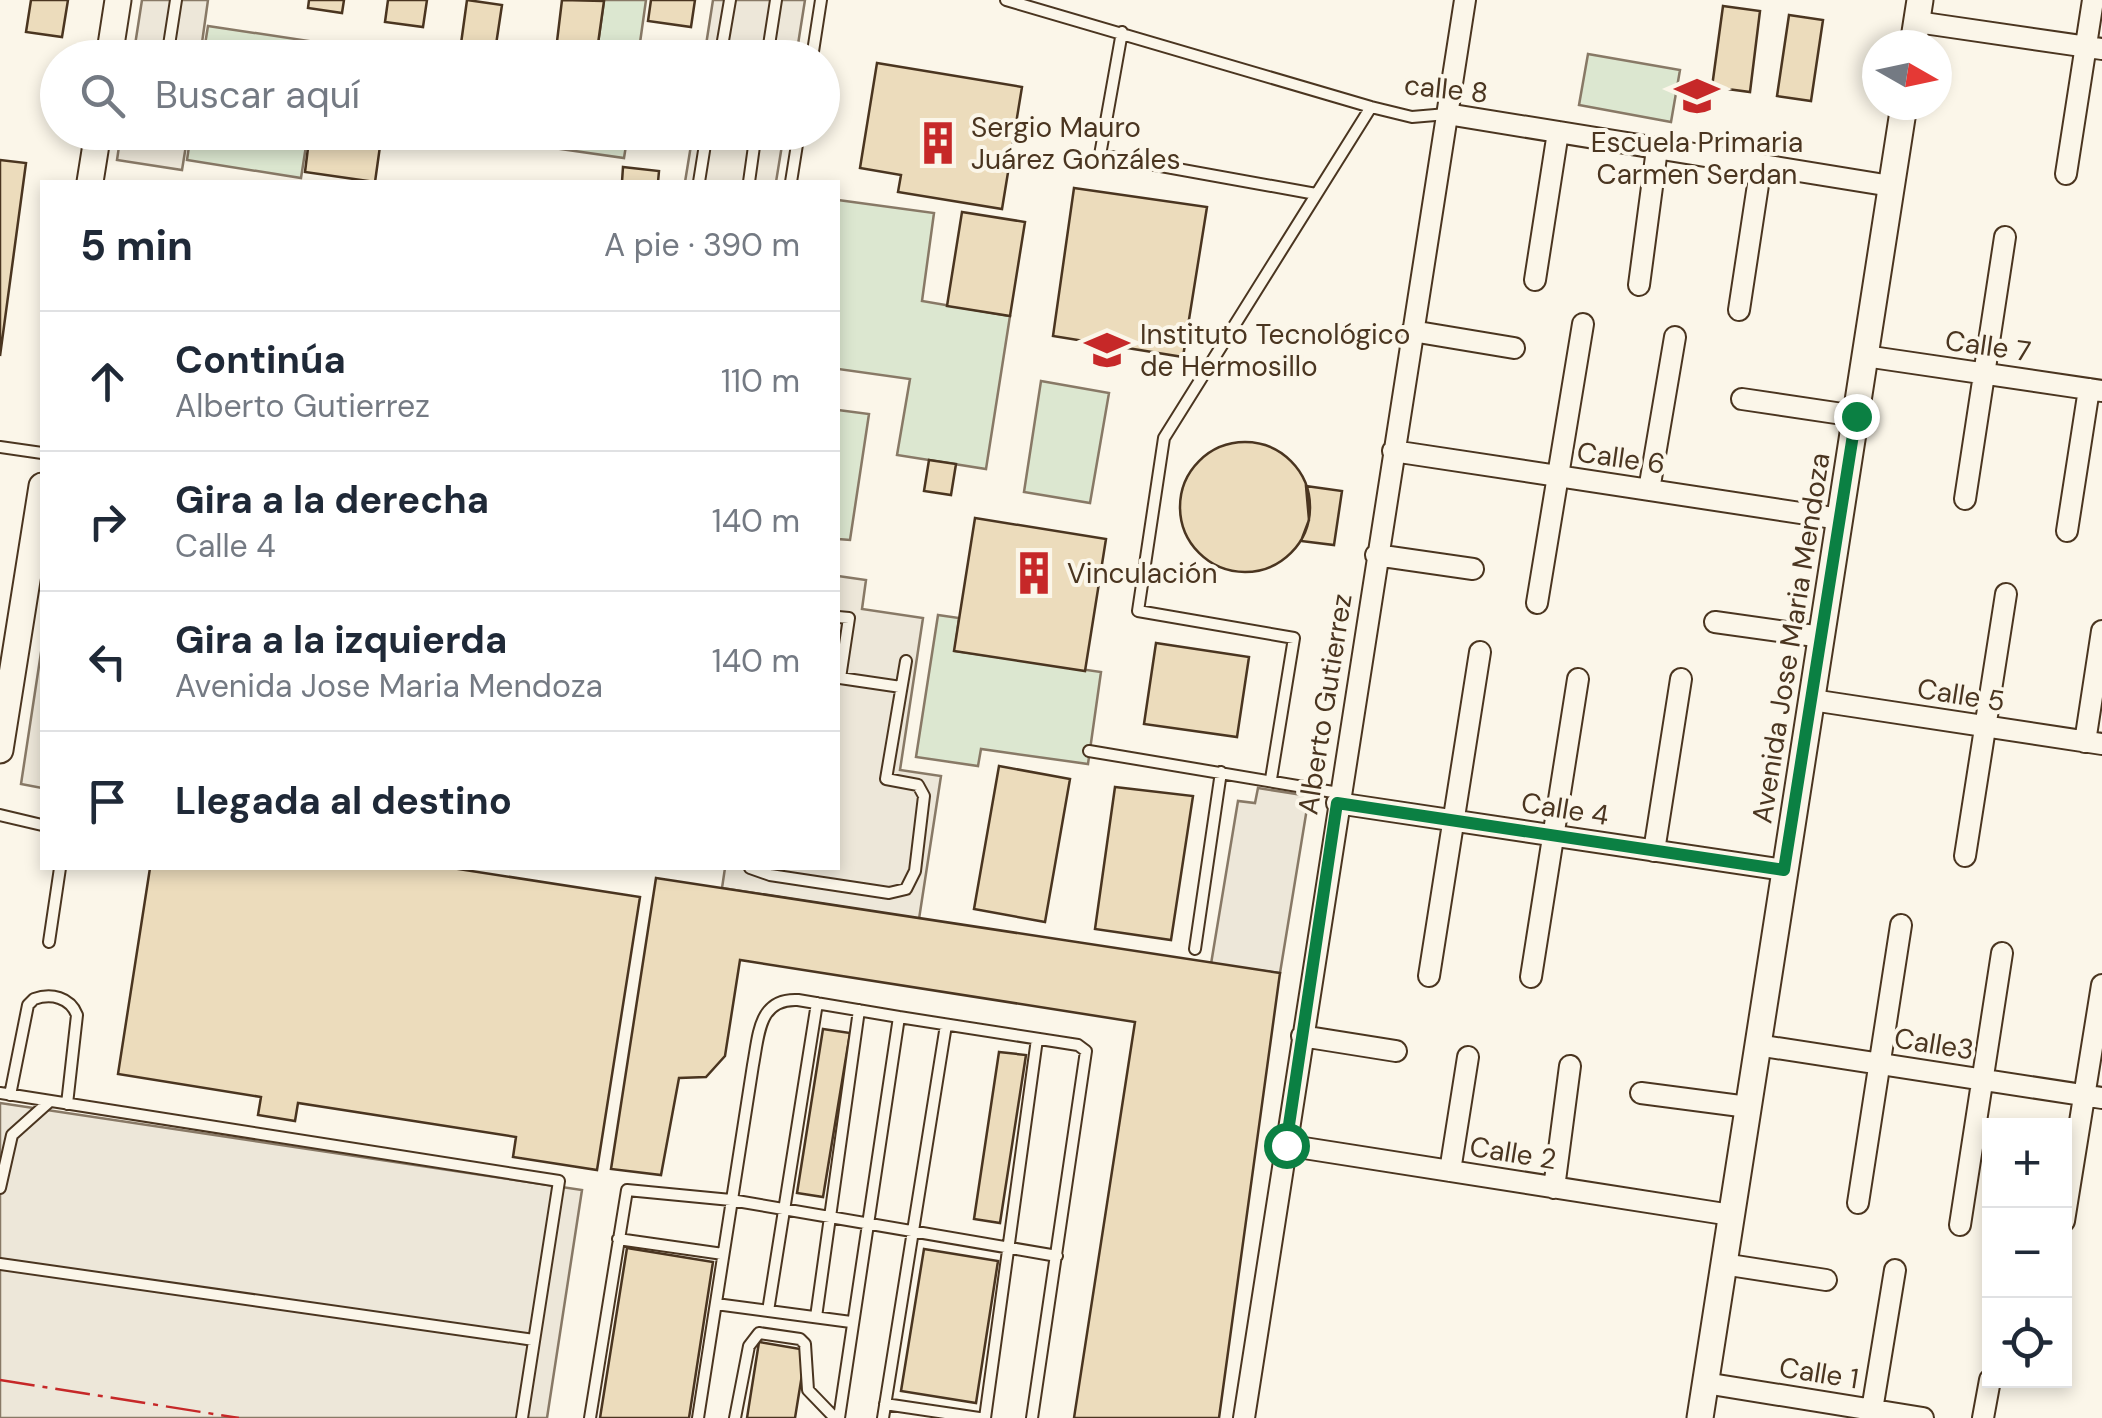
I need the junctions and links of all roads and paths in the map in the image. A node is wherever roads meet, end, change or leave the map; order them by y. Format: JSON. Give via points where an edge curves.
{"nodes":[{"id":1,"x":118,"y":0,"type":"edge"},
{"id":2,"x":176,"y":0,"type":"edge"},
{"id":3,"x":730,"y":0,"type":"edge"},
{"id":4,"x":776,"y":0,"type":"edge"},
{"id":5,"x":821,"y":0,"type":"edge"},
{"id":6,"x":1006,"y":0,"type":"edge"},
{"id":7,"x":1465,"y":0,"type":"edge"},
{"id":8,"x":2094,"y":0,"type":"edge"},
{"id":9,"x":1917,"y":22,"type":"edge"},
{"id":10,"x":1122,"y":32,"type":"junction"},
{"id":11,"x":112,"y":40,"type":"edge"},
{"id":12,"x":170,"y":40,"type":"edge"},
{"id":13,"x":723,"y":40,"type":"edge"},
{"id":14,"x":770,"y":40,"type":"edge"},
{"id":15,"x":815,"y":40,"type":"edge"},
{"id":16,"x":2094,"y":48,"type":"edge"},
{"id":17,"x":1371,"y":107,"type":"junction"},
{"id":18,"x":1447,"y":114,"type":"junction"},
{"id":19,"x":1902,"y":120,"type":"edge"},
{"id":20,"x":1558,"y":132,"type":"junction"},
{"id":21,"x":1657,"y":148,"type":"junction"},
{"id":22,"x":95,"y":150,"type":"edge"},
{"id":23,"x":705,"y":150,"type":"edge"},
{"id":24,"x":753,"y":150,"type":"edge"},
{"id":25,"x":796,"y":150,"type":"edge"},
{"id":26,"x":1761,"y":165,"type":"junction"},
{"id":27,"x":2066,"y":174,"type":"dead end"},
{"id":28,"x":90,"y":180,"type":"edge"},
{"id":29,"x":699,"y":180,"type":"edge"},
{"id":30,"x":748,"y":180,"type":"edge"},
{"id":31,"x":791,"y":180,"type":"edge"},
{"id":32,"x":1891,"y":186,"type":"junction"},
{"id":33,"x":1316,"y":194,"type":"junction"},
{"id":34,"x":2004,"y":237,"type":"dead end"},
{"id":35,"x":1534,"y":280,"type":"dead end"},
{"id":36,"x":1639,"y":285,"type":"dead end"},
{"id":37,"x":1739,"y":310,"type":"dead end"},
{"id":38,"x":1583,"y":324,"type":"dead end"},
{"id":39,"x":1412,"y":331,"type":"junction"},
{"id":40,"x":1675,"y":337,"type":"dead end"},
{"id":41,"x":1514,"y":348,"type":"dead end"},
{"id":42,"x":1866,"y":356,"type":"junction"},
{"id":43,"x":1984,"y":373,"type":"junction"},
{"id":44,"x":2095,"y":390,"type":"edge"},
{"id":45,"x":1742,"y":399,"type":"dead end"},
{"id":46,"x":1856,"y":416,"type":"junction"},
{"id":47,"x":0,"y":447,"type":"edge"},
{"id":48,"x":1392,"y":451,"type":"junction"},
{"id":49,"x":40,"y":453,"type":"edge"},
{"id":50,"x":1558,"y":476,"type":"junction"},
{"id":51,"x":1650,"y":490,"type":"junction"},
{"id":52,"x":40,"y":499,"type":"edge"},
{"id":53,"x":1965,"y":499,"type":"dead end"},
{"id":54,"x":1840,"y":518,"type":"junction"},
{"id":55,"x":2067,"y":531,"type":"dead end"},
{"id":56,"x":1376,"y":556,"type":"junction"},
{"id":57,"x":1473,"y":569,"type":"dead end"},
{"id":58,"x":2006,"y":594,"type":"dead end"},
{"id":59,"x":1537,"y":604,"type":"dead end"},
{"id":60,"x":840,"y":617,"type":"edge"},
{"id":61,"x":1715,"y":622,"type":"dead end"},
{"id":62,"x":2102,"y":631,"type":"edge"},
{"id":63,"x":1822,"y":637,"type":"junction"},
{"id":64,"x":1480,"y":652,"type":"dead end"},
{"id":65,"x":906,"y":660,"type":"dead end"},
{"id":66,"x":840,"y":678,"type":"edge"},
{"id":67,"x":840,"y":678,"type":"edge"},
{"id":68,"x":1578,"y":679,"type":"dead end"},
{"id":69,"x":1681,"y":679,"type":"dead end"},
{"id":70,"x":901,"y":688,"type":"junction"},
{"id":71,"x":1812,"y":700,"type":"junction"},
{"id":72,"x":1986,"y":727,"type":"junction"},
{"id":73,"x":2094,"y":743,"type":"edge"},
{"id":74,"x":0,"y":750,"type":"edge"},
{"id":75,"x":1089,"y":751,"type":"dead end"},
{"id":76,"x":1222,"y":772,"type":"junction"},
{"id":77,"x":1272,"y":779,"type":"junction"},
{"id":78,"x":1338,"y":798,"type":"junction"},
{"id":79,"x":0,"y":814,"type":"edge"},
{"id":80,"x":1453,"y":820,"type":"junction"},
{"id":81,"x":40,"y":824,"type":"edge"},
{"id":82,"x":1552,"y":836,"type":"junction"},
{"id":83,"x":1654,"y":851,"type":"junction"},
{"id":84,"x":1965,"y":856,"type":"dead end"},
{"id":85,"x":60,"y":870,"type":"edge"},
{"id":86,"x":755,"y":870,"type":"edge"},
{"id":87,"x":1784,"y":870,"type":"junction"},
{"id":88,"x":1901,"y":925,"type":"dead end"},
{"id":89,"x":49,"y":942,"type":"dead end"},
{"id":90,"x":1194,"y":949,"type":"dead end"},
{"id":91,"x":2002,"y":953,"type":"dead end"},
{"id":92,"x":1429,"y":976,"type":"dead end"},
{"id":93,"x":1531,"y":977,"type":"dead end"},
{"id":94,"x":2102,"y":985,"type":"edge"},
{"id":95,"x":818,"y":1003,"type":"junction"},
{"id":96,"x":859,"y":1010,"type":"junction"},
{"id":97,"x":899,"y":1017,"type":"junction"},
{"id":98,"x":946,"y":1025,"type":"junction"},
{"id":99,"x":1302,"y":1036,"type":"junction"},
{"id":100,"x":1037,"y":1039,"type":"junction"},
{"id":101,"x":1757,"y":1045,"type":"junction"},
{"id":102,"x":1396,"y":1051,"type":"dead end"},
{"id":103,"x":1468,"y":1057,"type":"dead end"},
{"id":104,"x":1880,"y":1064,"type":"junction"},
{"id":105,"x":1570,"y":1066,"type":"dead end"},
{"id":106,"x":1982,"y":1080,"type":"junction"},
{"id":107,"x":1641,"y":1093,"type":"dead end"},
{"id":108,"x":5,"y":1094,"type":"edge"},
{"id":109,"x":2093,"y":1097,"type":"edge"},
{"id":110,"x":50,"y":1101,"type":"junction"},
{"id":111,"x":66,"y":1104,"type":"junction"},
{"id":112,"x":1748,"y":1108,"type":"junction"},
{"id":113,"x":1286,"y":1145,"type":"junction"},
{"id":114,"x":1450,"y":1171,"type":"junction"},
{"id":115,"x":0,"y":1188,"type":"edge"},
{"id":116,"x":1554,"y":1188,"type":"junction"},
{"id":117,"x":732,"y":1200,"type":"junction"},
{"id":118,"x":1858,"y":1203,"type":"dead end"},
{"id":119,"x":2067,"y":1208,"type":"edge"},
{"id":120,"x":783,"y":1210,"type":"junction"},
{"id":121,"x":1731,"y":1215,"type":"junction"},
{"id":122,"x":830,"y":1219,"type":"junction"},
{"id":123,"x":867,"y":1224,"type":"junction"},
{"id":124,"x":1960,"y":1225,"type":"dead end"},
{"id":125,"x":912,"y":1231,"type":"junction"},
{"id":126,"x":618,"y":1239,"type":"junction"},
{"id":127,"x":1008,"y":1248,"type":"junction"},
{"id":128,"x":723,"y":1254,"type":"junction"},
{"id":129,"x":1057,"y":1256,"type":"junction"},
{"id":130,"x":0,"y":1264,"type":"edge"},
{"id":131,"x":1724,"y":1264,"type":"junction"},
{"id":132,"x":1895,"y":1270,"type":"dead end"},
{"id":133,"x":1826,"y":1280,"type":"dead end"},
{"id":134,"x":716,"y":1304,"type":"junction"},
{"id":135,"x":768,"y":1311,"type":"junction"},
{"id":136,"x":816,"y":1318,"type":"junction"},
{"id":137,"x":852,"y":1322,"type":"junction"},
{"id":138,"x":534,"y":1340,"type":"junction"},
{"id":139,"x":1705,"y":1383,"type":"junction"},
{"id":140,"x":1989,"y":1388,"type":"edge"},
{"id":141,"x":885,"y":1404,"type":"junction"},
{"id":142,"x":1872,"y":1410,"type":"junction"},
{"id":143,"x":934,"y":1415,"type":"edge"},
{"id":144,"x":522,"y":1418,"type":"edge"},
{"id":145,"x":590,"y":1418,"type":"edge"},
{"id":146,"x":698,"y":1418,"type":"edge"},
{"id":147,"x":735,"y":1418,"type":"edge"},
{"id":148,"x":837,"y":1418,"type":"edge"},
{"id":149,"x":883,"y":1418,"type":"edge"},
{"id":150,"x":982,"y":1418,"type":"edge"},
{"id":151,"x":1032,"y":1418,"type":"edge"},
{"id":152,"x":1244,"y":1418,"type":"edge"},
{"id":153,"x":1700,"y":1418,"type":"edge"},
{"id":154,"x":1923,"y":1418,"type":"edge"},
{"id":155,"x":1983,"y":1418,"type":"edge"}],
"edges":[{"from":1,"to":11,"type":"street"},
{"from":2,"to":12,"type":"lane"},
{"from":3,"to":13,"type":"lane"},
{"from":4,"to":14,"type":"lane"},
{"from":5,"to":15,"type":"lane"},
{"from":6,"to":10,"type":"lane","name":"calle 8"},
{"from":7,"to":18,"type":"street","name":"Alberto Gutierrez"},
{"from":8,"to":16,"type":"street"},
{"from":9,"to":16,"type":"street"},
{"from":10,"to":17,"type":"lane","name":"calle 8"},
{"from":10,"to":33,"type":"lane","via":[[1100,156]]},
{"from":16,"to":27,"type":"street"},
{"from":17,"to":18,"type":"lane","name":"calle 8","via":[[1412,117]]},
{"from":17,"to":33,"type":"lane"},
{"from":18,"to":20,"type":"street","name":"calle 8"},
{"from":18,"to":39,"type":"street","name":"Alberto Gutierrez"},
{"from":19,"to":32,"type":"street","name":"Avenida Jose Maria Mendoza"},
{"from":20,"to":21,"type":"street","name":"calle 8"},
{"from":20,"to":35,"type":"street"},
{"from":21,"to":26,"type":"street","name":"calle 8"},
{"from":21,"to":36,"type":"street"},
{"from":22,"to":28,"type":"street"},
{"from":23,"to":29,"type":"lane"},
{"from":24,"to":30,"type":"lane"},
{"from":25,"to":31,"type":"lane"},
{"from":26,"to":32,"type":"street","name":"calle 8"},
{"from":26,"to":37,"type":"street"},
{"from":32,"to":42,"type":"street","name":"Avenida Jose Maria Mendoza"},
{"from":33,"to":77,"type":"lane","via":[[1164,438],[1138,611],[1294,638]]},
{"from":34,"to":43,"type":"street"},
{"from":38,"to":50,"type":"street"},
{"from":39,"to":41,"type":"street"},
{"from":39,"to":48,"type":"street","name":"Alberto Gutierrez"},
{"from":40,"to":51,"type":"street"},
{"from":42,"to":43,"type":"street","name":"Calle 7"},
{"from":42,"to":46,"type":"street","name":"Avenida Jose Maria Mendoza"},
{"from":43,"to":44,"type":"street","name":"Calle 7"},
{"from":43,"to":53,"type":"street"},
{"from":44,"to":55,"type":"street"},
{"from":45,"to":46,"type":"street"},
{"from":46,"to":54,"type":"street","name":"Avenida Jose Maria Mendoza"},
{"from":47,"to":49,"type":"lane"},
{"from":48,"to":50,"type":"street","name":"Calle 6"},
{"from":48,"to":56,"type":"street","name":"Alberto Gutierrez"},
{"from":50,"to":51,"type":"street","name":"Calle 6"},
{"from":50,"to":59,"type":"street"},
{"from":51,"to":54,"type":"street","name":"Calle 6"},
{"from":52,"to":74,"type":"street"},
{"from":54,"to":63,"type":"street","name":"Avenida Jose Maria Mendoza"},
{"from":56,"to":57,"type":"street"},
{"from":56,"to":78,"type":"street","name":"Alberto Gutierrez"},
{"from":58,"to":72,"type":"street"},
{"from":60,"to":67,"type":"lane","via":[[849,618]]},
{"from":61,"to":63,"type":"street"},
{"from":62,"to":73,"type":"street"},
{"from":63,"to":71,"type":"street","name":"Avenida Jose Maria Mendoza"},
{"from":64,"to":80,"type":"street"},
{"from":65,"to":70,"type":"lane"},
{"from":66,"to":70,"type":"lane"},
{"from":68,"to":82,"type":"street"},
{"from":69,"to":83,"type":"street"},
{"from":70,"to":86,"type":"lane","via":[[886,779],[918,785],[924,796],[915,871],[906,890]]},
{"from":71,"to":72,"type":"street","name":"Calle 5"},
{"from":71,"to":87,"type":"street","name":"Avenida Jose Maria Mendoza"},
{"from":72,"to":73,"type":"street","name":"Calle 5"},
{"from":72,"to":84,"type":"street"},
{"from":75,"to":76,"type":"lane"},
{"from":76,"to":77,"type":"lane"},
{"from":76,"to":90,"type":"lane"},
{"from":77,"to":78,"type":"lane"},
{"from":78,"to":80,"type":"street","name":"Calle 4"},
{"from":78,"to":99,"type":"street","name":"Alberto Gutierrez"},
{"from":79,"to":81,"type":"lane"},
{"from":80,"to":82,"type":"street","name":"Calle 4"},
{"from":80,"to":92,"type":"street"},
{"from":82,"to":83,"type":"street","name":"Calle 4"},
{"from":82,"to":93,"type":"street"},
{"from":83,"to":87,"type":"street","name":"Calle 4"},
{"from":85,"to":89,"type":"lane"},
{"from":87,"to":101,"type":"street","name":"Avenida Jose Maria Mendoza"},
{"from":88,"to":104,"type":"street"},
{"from":91,"to":106,"type":"street"},
{"from":94,"to":109,"type":"street"},
{"from":95,"to":96,"type":"lane"},
{"from":95,"to":117,"type":"lane","via":[[781,999],[766,1012]]},
{"from":95,"to":120,"type":"lane"},
{"from":96,"to":97,"type":"lane"},
{"from":96,"to":122,"type":"lane"},
{"from":97,"to":98,"type":"lane"},
{"from":97,"to":123,"type":"lane"},
{"from":98,"to":100,"type":"lane"},
{"from":98,"to":125,"type":"lane"},
{"from":99,"to":102,"type":"street"},
{"from":99,"to":113,"type":"street","name":"Alberto Gutierrez"},
{"from":100,"to":127,"type":"lane"},
{"from":100,"to":129,"type":"lane","via":[[1086,1051]]},
{"from":101,"to":104,"type":"street","name":"Calle3"},
{"from":101,"to":112,"type":"street","name":"Avenida Jose Maria Mendoza"},
{"from":103,"to":114,"type":"street"},
{"from":104,"to":106,"type":"street","name":"Calle3"},
{"from":104,"to":118,"type":"street"},
{"from":105,"to":116,"type":"street"},
{"from":106,"to":109,"type":"street","name":"Calle3"},
{"from":106,"to":124,"type":"street"},
{"from":107,"to":112,"type":"street"},
{"from":108,"to":110,"type":"lane"},
{"from":108,"to":111,"type":"lane","via":[[28,1005],[50,996],[68,1002],[78,1015]]},
{"from":109,"to":119,"type":"street"},
{"from":110,"to":111,"type":"lane"},
{"from":110,"to":115,"type":"lane","via":[[12,1135]]},
{"from":111,"to":138,"type":"lane","via":[[559,1181]]},
{"from":112,"to":121,"type":"street","name":"Avenida Jose Maria Mendoza"},
{"from":113,"to":114,"type":"street","name":"Calle 2"},
{"from":113,"to":152,"type":"street","name":"Alberto Gutierrez"},
{"from":114,"to":116,"type":"street","name":"Calle 2"},
{"from":116,"to":121,"type":"street","name":"Calle 2"},
{"from":117,"to":120,"type":"lane"},
{"from":117,"to":126,"type":"lane","via":[[627,1190]]},
{"from":117,"to":128,"type":"lane"},
{"from":120,"to":122,"type":"lane"},
{"from":120,"to":135,"type":"lane"},
{"from":121,"to":131,"type":"street","name":"Avenida Jose Maria Mendoza"},
{"from":122,"to":123,"type":"lane"},
{"from":122,"to":136,"type":"lane"},
{"from":123,"to":125,"type":"lane"},
{"from":123,"to":137,"type":"lane"},
{"from":125,"to":127,"type":"lane"},
{"from":125,"to":141,"type":"lane"},
{"from":126,"to":128,"type":"lane"},
{"from":126,"to":145,"type":"lane"},
{"from":127,"to":129,"type":"lane"},
{"from":127,"to":150,"type":"lane"},
{"from":128,"to":134,"type":"lane"},
{"from":129,"to":151,"type":"lane"},
{"from":130,"to":138,"type":"lane"},
{"from":131,"to":133,"type":"street"},
{"from":131,"to":139,"type":"street","name":"Avenida Jose Maria Mendoza"},
{"from":132,"to":142,"type":"street"},
{"from":134,"to":135,"type":"lane"},
{"from":134,"to":146,"type":"lane"},
{"from":135,"to":136,"type":"lane"},
{"from":136,"to":137,"type":"lane"},
{"from":137,"to":148,"type":"lane"},
{"from":138,"to":144,"type":"lane"},
{"from":139,"to":142,"type":"street","name":"Calle 1"},
{"from":139,"to":153,"type":"street","name":"Avenida Jose Maria Mendoza"},
{"from":140,"to":155,"type":"street"},
{"from":141,"to":143,"type":"lane"},
{"from":141,"to":149,"type":"lane"},
{"from":142,"to":154,"type":"street","name":"Calle 1"},
{"from":143,"to":150,"type":"lane"},
{"from":147,"to":148,"type":"lane","via":[[749,1346],[767,1332],[805,1344],[808,1390]]}]}
